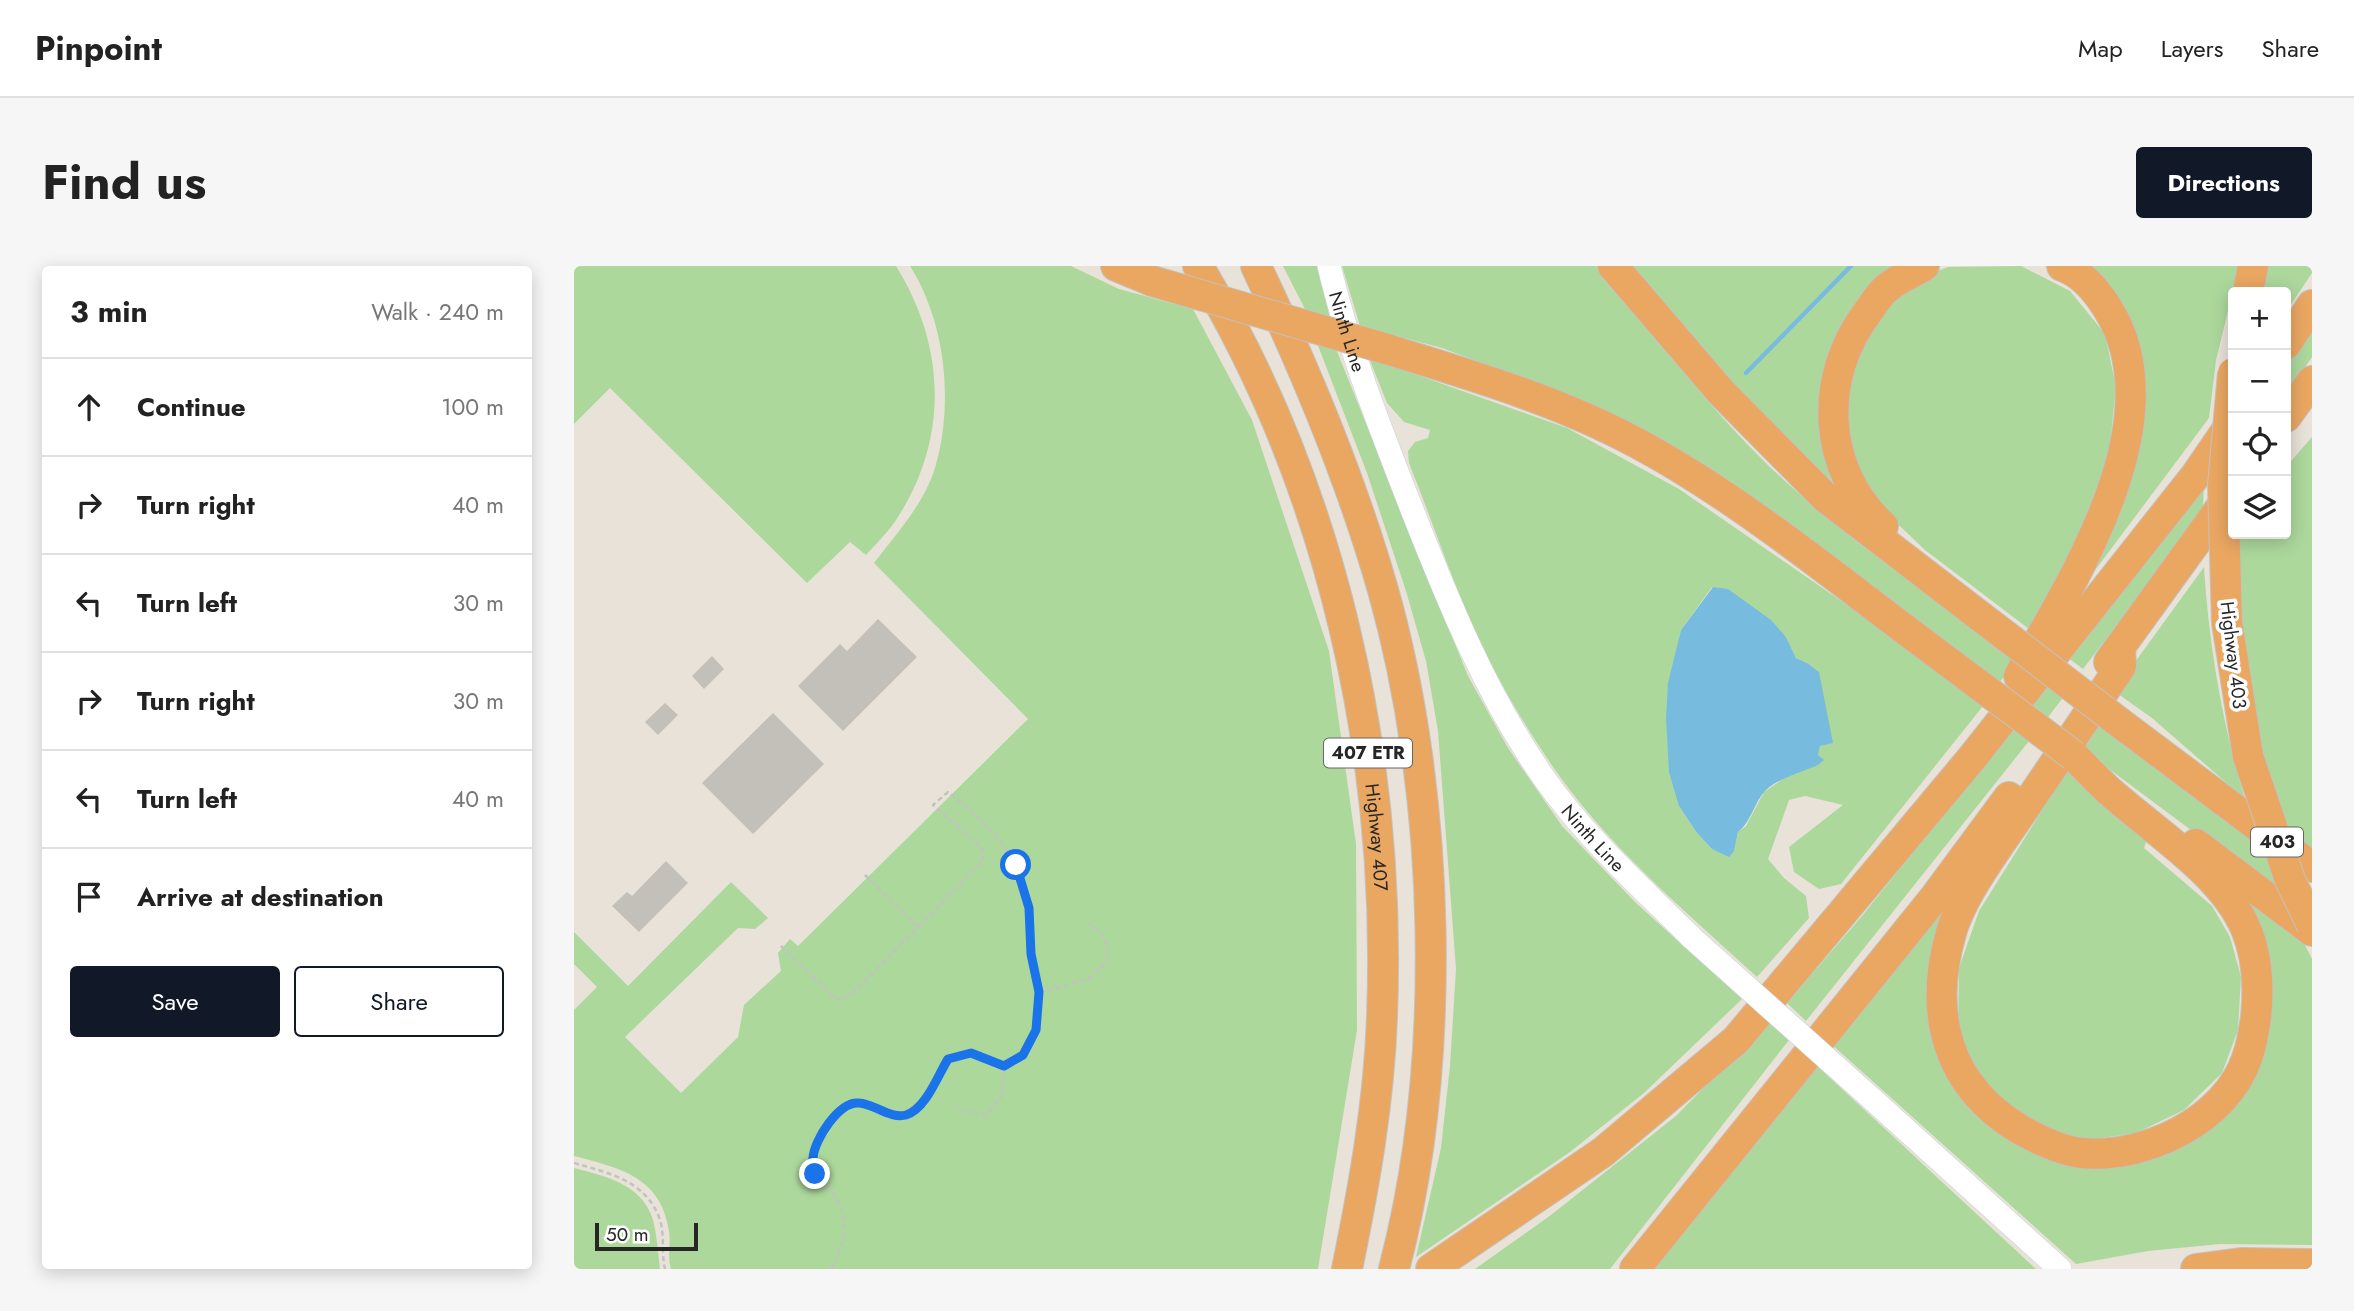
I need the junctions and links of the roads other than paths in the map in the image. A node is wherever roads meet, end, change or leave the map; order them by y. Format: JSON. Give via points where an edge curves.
{"nodes":[{"id":1,"x":1116,"y":266,"type":"edge"},
{"id":2,"x":1198,"y":266,"type":"edge"},
{"id":3,"x":1256,"y":266,"type":"edge"},
{"id":4,"x":1329,"y":266,"type":"edge"},
{"id":5,"x":1613,"y":266,"type":"edge"},
{"id":6,"x":1924,"y":266,"type":"edge"},
{"id":7,"x":2062,"y":266,"type":"edge"},
{"id":8,"x":2253,"y":266,"type":"edge"},
{"id":9,"x":2249,"y":287,"type":"edge"},
{"id":10,"x":2312,"y":305,"type":"edge"},
{"id":11,"x":2291,"y":336,"type":"edge"},
{"id":12,"x":2312,"y":381,"type":"edge"},
{"id":13,"x":2229,"y":413,"type":"edge"},
{"id":14,"x":2290,"y":413,"type":"edge"},
{"id":15,"x":2228,"y":428,"type":"edge"},
{"id":16,"x":2228,"y":497,"type":"edge"},
{"id":17,"x":1981,"y":617,"type":"junction"},
{"id":18,"x":2120,"y":647,"type":"junction"},
{"id":19,"x":1972,"y":758,"type":"junction"},
{"id":20,"x":2117,"y":790,"type":"junction"},
{"id":21,"x":2312,"y":867,"type":"edge"},
{"id":22,"x":2312,"y":925,"type":"edge"},
{"id":23,"x":2312,"y":931,"type":"edge"},
{"id":24,"x":2312,"y":1264,"type":"edge"},
{"id":25,"x":1395,"y":1266,"type":"edge"},
{"id":26,"x":1347,"y":1269,"type":"edge"},
{"id":27,"x":1431,"y":1269,"type":"edge"},
{"id":28,"x":1635,"y":1269,"type":"edge"},
{"id":29,"x":2060,"y":1269,"type":"edge"},
{"id":30,"x":2196,"y":1269,"type":"edge"}],
"edges":[{"from":1,"to":20,"type":"highway","bridge":true,"via":[[1152,281],[1536,396],[1636,442],[1752,516]]},
{"from":2,"to":26,"type":"highway","name":"Highway 407","number":"407 ETR","via":[[1260,383],[1293,463],[1325,555],[1362,708],[1377,815],[1384,916],[1382,1019],[1365,1182]]},
{"from":3,"to":25,"type":"highway","number":"407 ETR","via":[[1298,353],[1354,495],[1387,605],[1420,784],[1429,877],[1430,993],[1411,1195]]},
{"from":4,"to":29,"type":"main road","name":"Ninth Line","bridge":true,"via":[[1363,386],[1433,563],[1471,652],[1545,780],[1596,843],[1692,938]]},
{"from":5,"to":17,"type":"highway","via":[[1721,392],[1825,496]]},
{"from":6,"to":17,"type":"highway","via":[[1886,288],[1852,333],[1835,384],[1832,418],[1850,485],[1874,518]]},
{"from":7,"to":19,"type":"highway","via":[[2098,292],[2118,323],[2131,393],[2128,431],[2098,530]]},
{"from":8,"to":9,"type":"highway"},
{"from":10,"to":11,"type":"highway"},
{"from":12,"to":14,"type":"highway"},
{"from":13,"to":22,"type":"highway","name":"Highway 403","number":"403","bridge":true,"via":[[2223,485],[2227,624],[2248,756],[2290,880]]},
{"from":15,"to":19,"type":"highway"},
{"from":16,"to":18,"type":"highway"},
{"from":17,"to":21,"type":"highway","bridge":true},
{"from":18,"to":20,"type":"highway","via":[[2121,666],[1980,873],[1952,929],[1943,967],[1945,1032],[1954,1062],[1974,1091],[2006,1121],[2078,1153],[2142,1148],[2182,1132],[2214,1107],[2234,1082],[2247,1061],[2254,1033],[2258,982],[2250,940],[2233,906]]},
{"from":18,"to":28,"type":"highway","via":[[1935,897]]},
{"from":19,"to":27,"type":"highway","via":[[1736,1040],[1603,1152]]},
{"from":20,"to":23,"type":"highway"},
{"from":24,"to":30,"type":"highway"}]}
